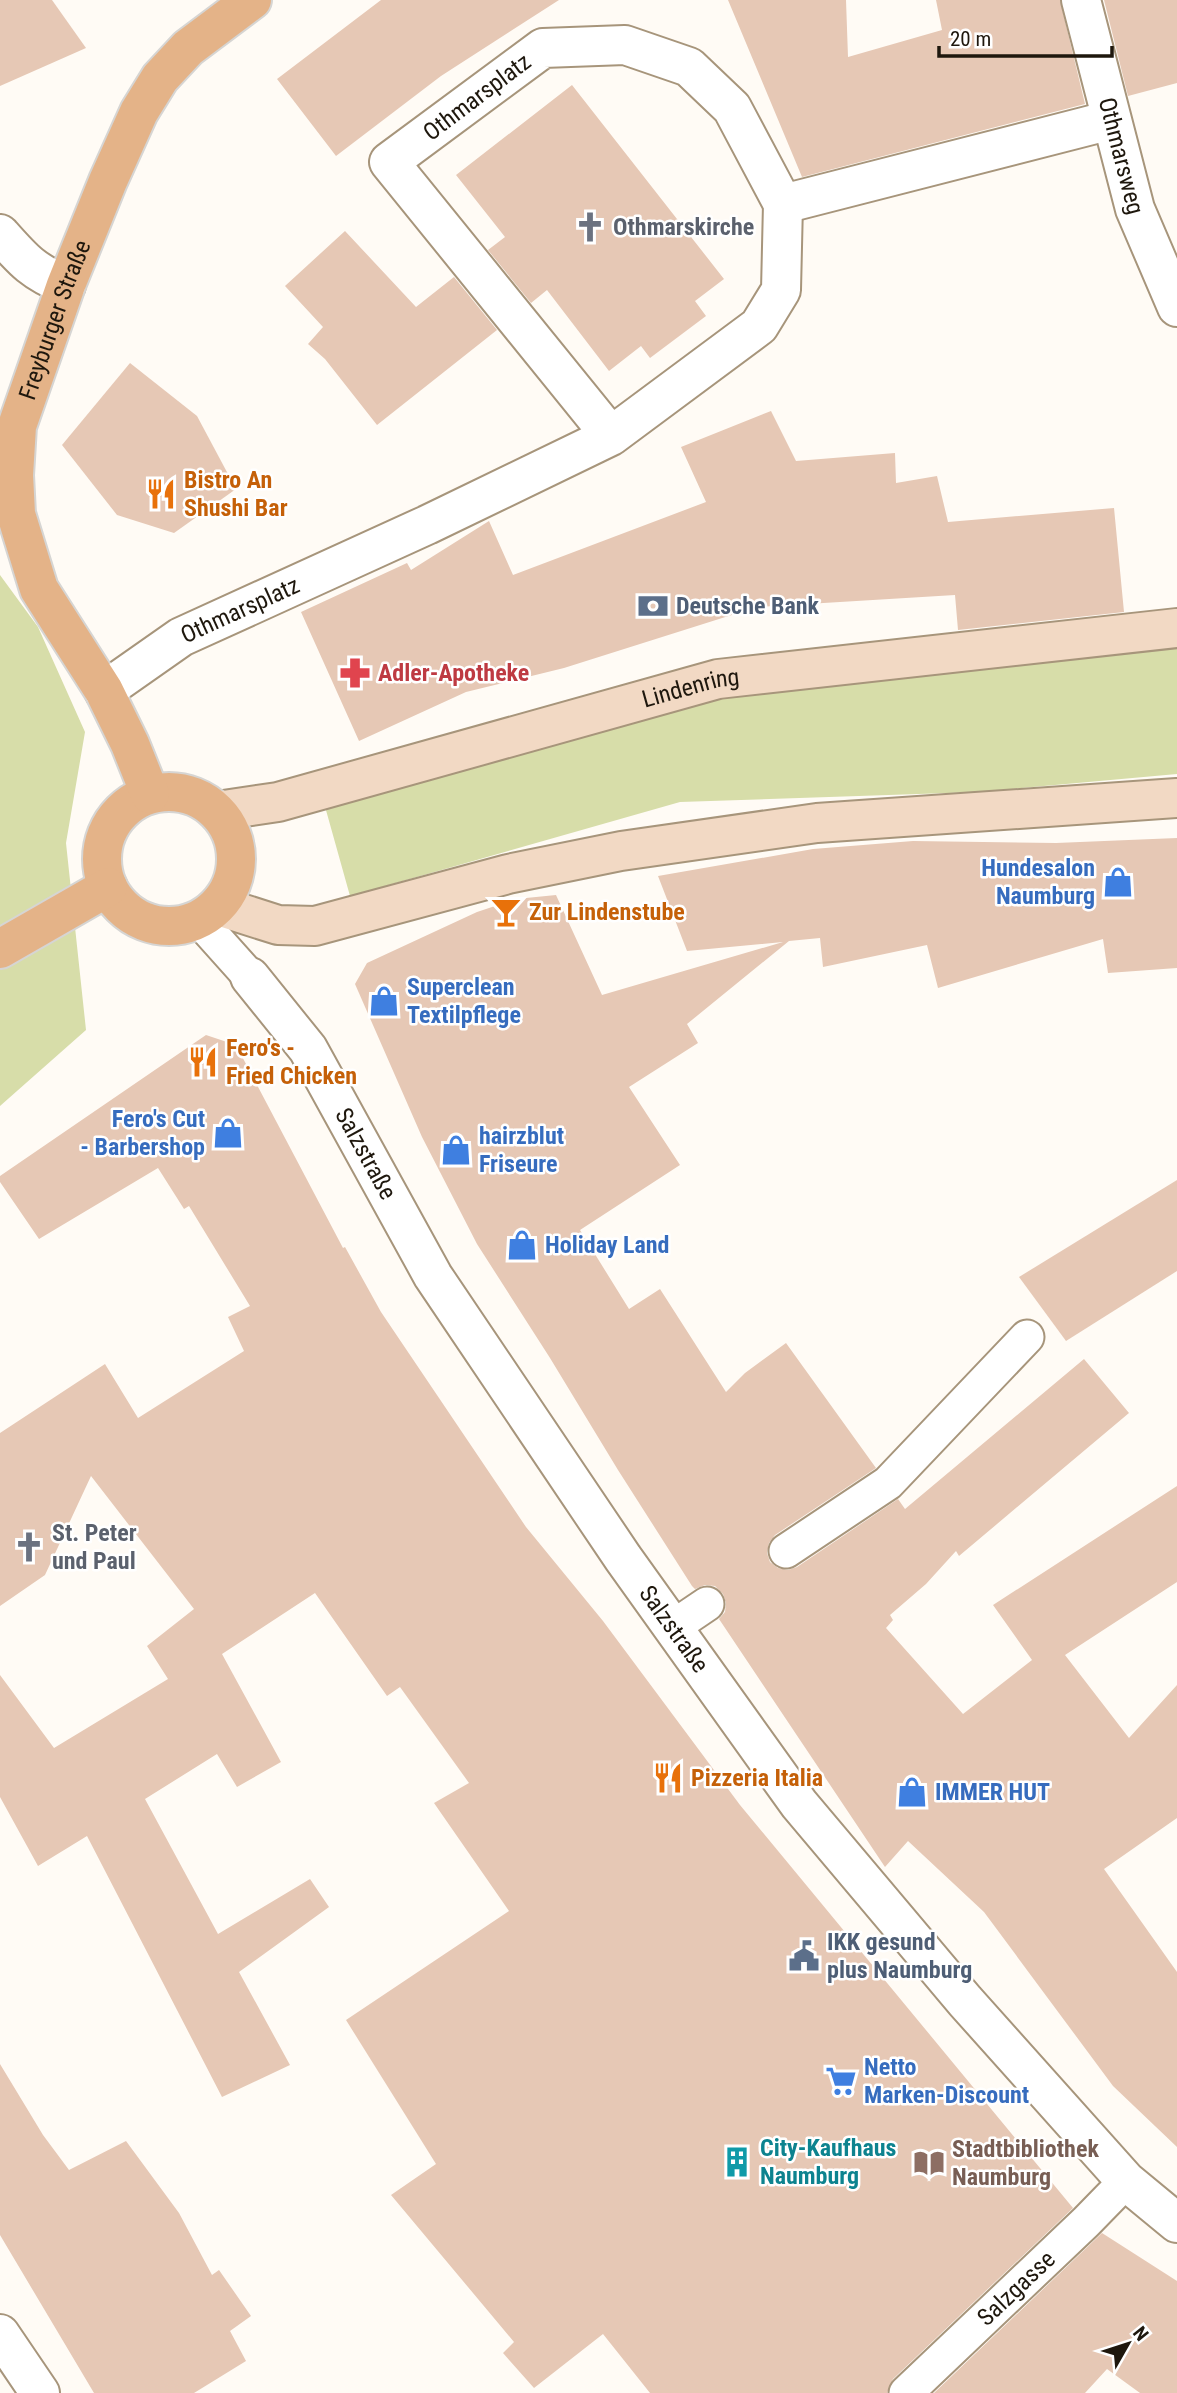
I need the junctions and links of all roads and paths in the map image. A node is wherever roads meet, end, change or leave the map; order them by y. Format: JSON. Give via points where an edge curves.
{"nodes":[{"id":1,"x":252,"y":0,"type":"edge"},
{"id":2,"x":1081,"y":0,"type":"edge"},
{"id":3,"x":1111,"y":120,"type":"junction"},
{"id":4,"x":783,"y":204,"type":"junction"},
{"id":5,"x":0,"y":234,"type":"edge"},
{"id":6,"x":66,"y":285,"type":"junction"},
{"id":7,"x":1177,"y":307,"type":"edge"},
{"id":8,"x":611,"y":436,"type":"junction"},
{"id":9,"x":8,"y":513,"type":"edge"},
{"id":10,"x":1177,"y":628,"type":"edge"},
{"id":11,"x":104,"y":691,"type":"junction"},
{"id":12,"x":150,"y":794,"type":"junction"},
{"id":13,"x":1177,"y":798,"type":"edge"},
{"id":14,"x":217,"y":811,"type":"junction"},
{"id":15,"x":108,"y":887,"type":"junction"},
{"id":16,"x":208,"y":913,"type":"junction"},
{"id":17,"x":0,"y":949,"type":"edge"},
{"id":18,"x":250,"y":977,"type":"joint"},
{"id":19,"x":1027,"y":1337,"type":"dead end"},
{"id":20,"x":786,"y":1551,"type":"dead end"},
{"id":21,"x":707,"y":1604,"type":"dead end"},
{"id":22,"x":673,"y":1628,"type":"junction"},
{"id":23,"x":1126,"y":2181,"type":"junction"},
{"id":24,"x":1177,"y":2223,"type":"edge"},
{"id":25,"x":0,"y":2334,"type":"edge"},
{"id":26,"x":40,"y":2393,"type":"edge"},
{"id":27,"x":906,"y":2393,"type":"edge"}],
"edges":[{"from":1,"to":6,"type":"main road","name":"Freyburger Straße","via":[[188,48],[160,78],[139,112]]},
{"from":2,"to":3,"type":"street","name":"Othmarsweg"},
{"from":3,"to":4,"type":"street"},
{"from":3,"to":7,"type":"street","name":"Othmarsweg","via":[[1135,209]]},
{"from":4,"to":8,"type":"street","name":"Othmarsplatz","via":[[781,290],[759,326]]},
{"from":4,"to":8,"type":"street","name":"Othmarsplatz","via":[[732,108],[689,66],[625,45],[543,48],[389,162]]},
{"from":5,"to":6,"type":"street","via":[[42,276]]},
{"from":6,"to":9,"type":"main road","name":"Freyburger Straße","via":[[17,426]]},
{"from":8,"to":11,"type":"street","name":"Othmarsplatz","via":[[181,637]]},
{"from":9,"to":11,"type":"main road","name":"Freyburger Straße","via":[[39,589]]},
{"from":10,"to":14,"type":"main road","name":"Lindenring","via":[[718,679],[278,802]]},
{"from":11,"to":12,"type":"main road","name":"Freyburger Straße"},
{"from":12,"to":14,"type":"main road","via":[[182,792]]},
{"from":12,"to":15,"type":"main road","via":[[132,803],[109,827],[102,868]]},
{"from":13,"to":16,"type":"main road","via":[[817,823],[621,851],[508,874],[315,926]]},
{"from":14,"to":16,"type":"main road","via":[[230,828],[236,869],[230,889]]},
{"from":15,"to":16,"type":"main road","via":[[135,918],[154,925],[177,926]]},
{"from":15,"to":17,"type":"main road"},
{"from":16,"to":18,"type":"lane"},
{"from":18,"to":22,"type":"street","name":"Salzstraße","via":[[308,1049],[433,1276]]},
{"from":19,"to":20,"type":"lane","via":[[888,1483]]},
{"from":21,"to":22,"type":"lane"},
{"from":22,"to":23,"type":"street","name":"Salzstraße","via":[[799,1804],[965,2001]]},
{"from":23,"to":24,"type":"street","name":"Salzstraße"},
{"from":23,"to":27,"type":"lane","name":"Salzgasse"},
{"from":25,"to":26,"type":"street"}]}
